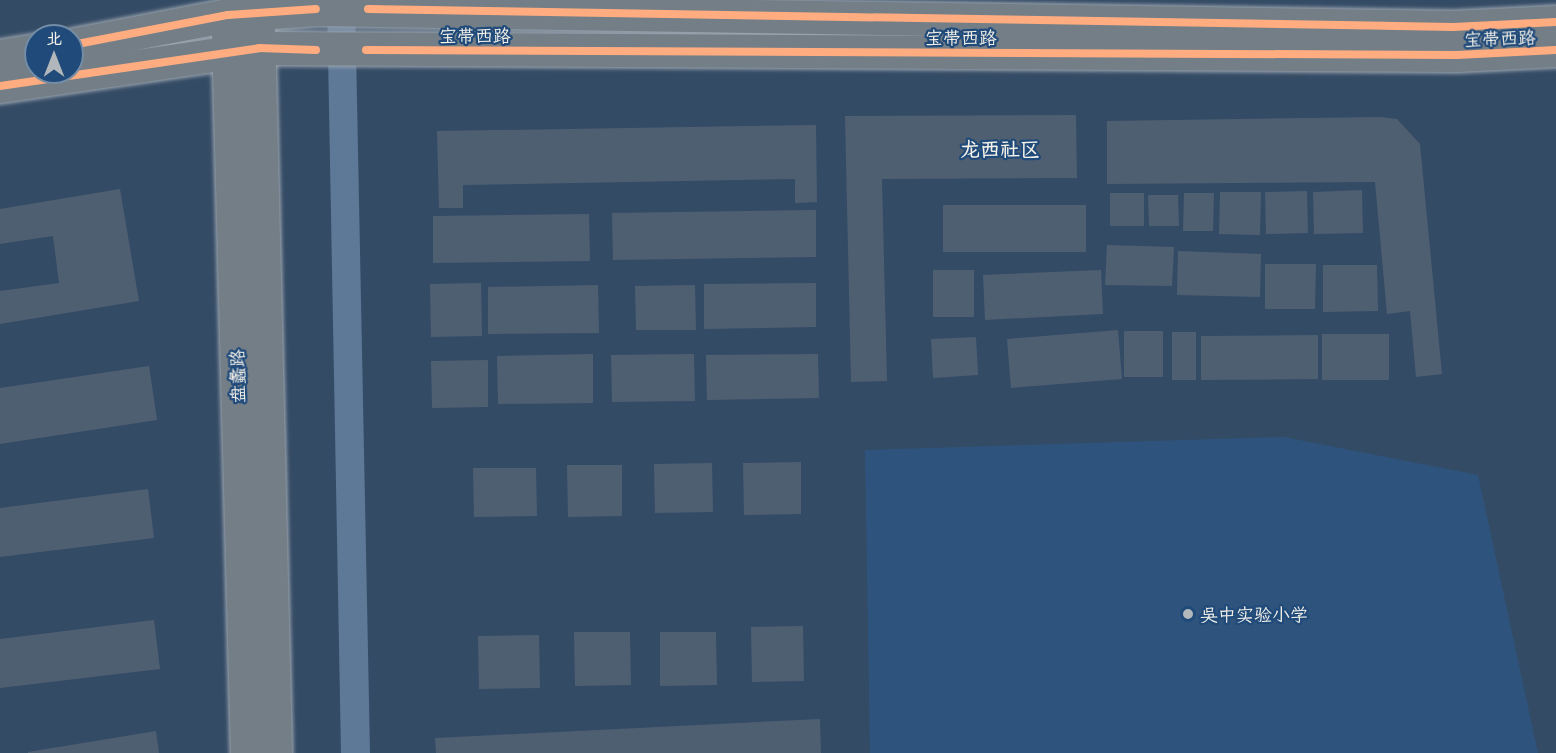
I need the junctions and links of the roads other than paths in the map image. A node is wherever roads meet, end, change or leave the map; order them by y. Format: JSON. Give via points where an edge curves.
{"nodes":[{"id":1,"x":242,"y":7,"type":"edge"},
{"id":2,"x":1556,"y":22,"type":"edge"},
{"id":3,"x":84,"y":42,"type":"edge"},
{"id":4,"x":244,"y":50,"type":"junction"},
{"id":5,"x":1556,"y":50,"type":"edge"},
{"id":6,"x":24,"y":53,"type":"edge"},
{"id":7,"x":0,"y":56,"type":"edge"},
{"id":8,"x":0,"y":86,"type":"edge"},
{"id":9,"x":247,"y":753,"type":"edge"},
{"id":10,"x":274,"y":753,"type":"edge"}],
"edges":[{"from":1,"to":2,"type":"main road","name":"宝带西路","via":[[1452,27]]},
{"from":1,"to":3,"type":"main road","name":"宝带西路"},
{"from":1,"to":4,"type":"main road","name":"盘蠡路"},
{"from":4,"to":5,"type":"main road","name":"宝带西路","via":[[1445,55]]},
{"from":4,"to":8,"type":"main road","name":"宝带西路"},
{"from":4,"to":9,"type":"main road","name":"盘蠡路"},
{"from":4,"to":10,"type":"main road","name":"盘蠡路"},
{"from":6,"to":7,"type":"main road"}]}
